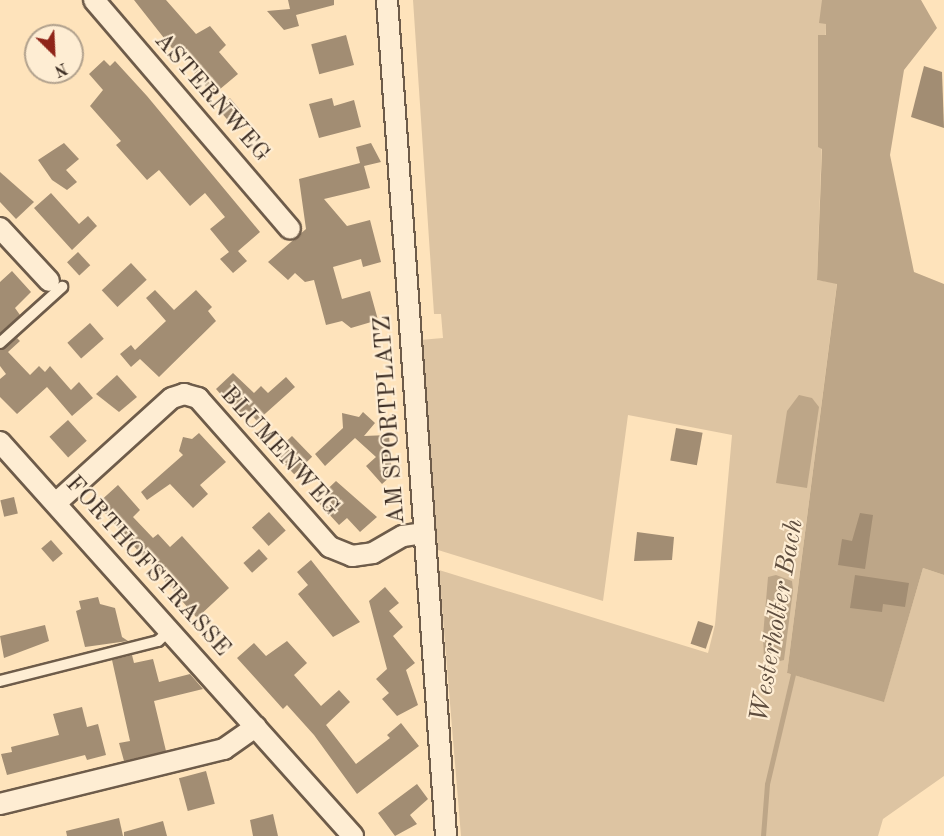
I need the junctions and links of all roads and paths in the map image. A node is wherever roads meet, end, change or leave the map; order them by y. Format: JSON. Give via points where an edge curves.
{"nodes":[{"id":1,"x":94,"y":0,"type":"edge"},
{"id":2,"x":387,"y":0,"type":"edge"},
{"id":3,"x":0,"y":228,"type":"edge"},
{"id":4,"x":290,"y":229,"type":"dead end"},
{"id":5,"x":56,"y":284,"type":"joint"},
{"id":6,"x":0,"y":343,"type":"edge"},
{"id":7,"x":0,"y":442,"type":"edge"},
{"id":8,"x":56,"y":503,"type":"junction"},
{"id":9,"x":425,"y":533,"type":"junction"},
{"id":10,"x":169,"y":631,"type":"junction"},
{"id":11,"x":0,"y":681,"type":"edge"},
{"id":12,"x":256,"y":727,"type":"junction"},
{"id":13,"x":0,"y":804,"type":"edge"},
{"id":14,"x":353,"y":836,"type":"edge"},
{"id":15,"x":446,"y":836,"type":"edge"}],
"edges":[{"from":1,"to":4,"type":"street","name":"ASTERNWEG"},
{"from":2,"to":9,"type":"street","name":"AM SPORTPLATZ"},
{"from":3,"to":5,"type":"street"},
{"from":5,"to":6,"type":"lane"},
{"from":7,"to":8,"type":"street","name":"FORTHOFSTRASSE"},
{"from":8,"to":9,"type":"street","name":"BLUMENWEG","via":[[172,398],[184,394],[198,398],[330,547],[352,556],[373,553],[403,536]]},
{"from":8,"to":10,"type":"street","name":"FORTHOFSTRASSE"},
{"from":9,"to":15,"type":"street","name":"AM SPORTPLATZ"},
{"from":10,"to":11,"type":"lane","via":[[158,641]]},
{"from":10,"to":12,"type":"street","name":"FORTHOFSTRASSE"},
{"from":12,"to":13,"type":"street","via":[[224,749]]},
{"from":12,"to":14,"type":"street","name":"FORTHOFSTRASSE"}]}
